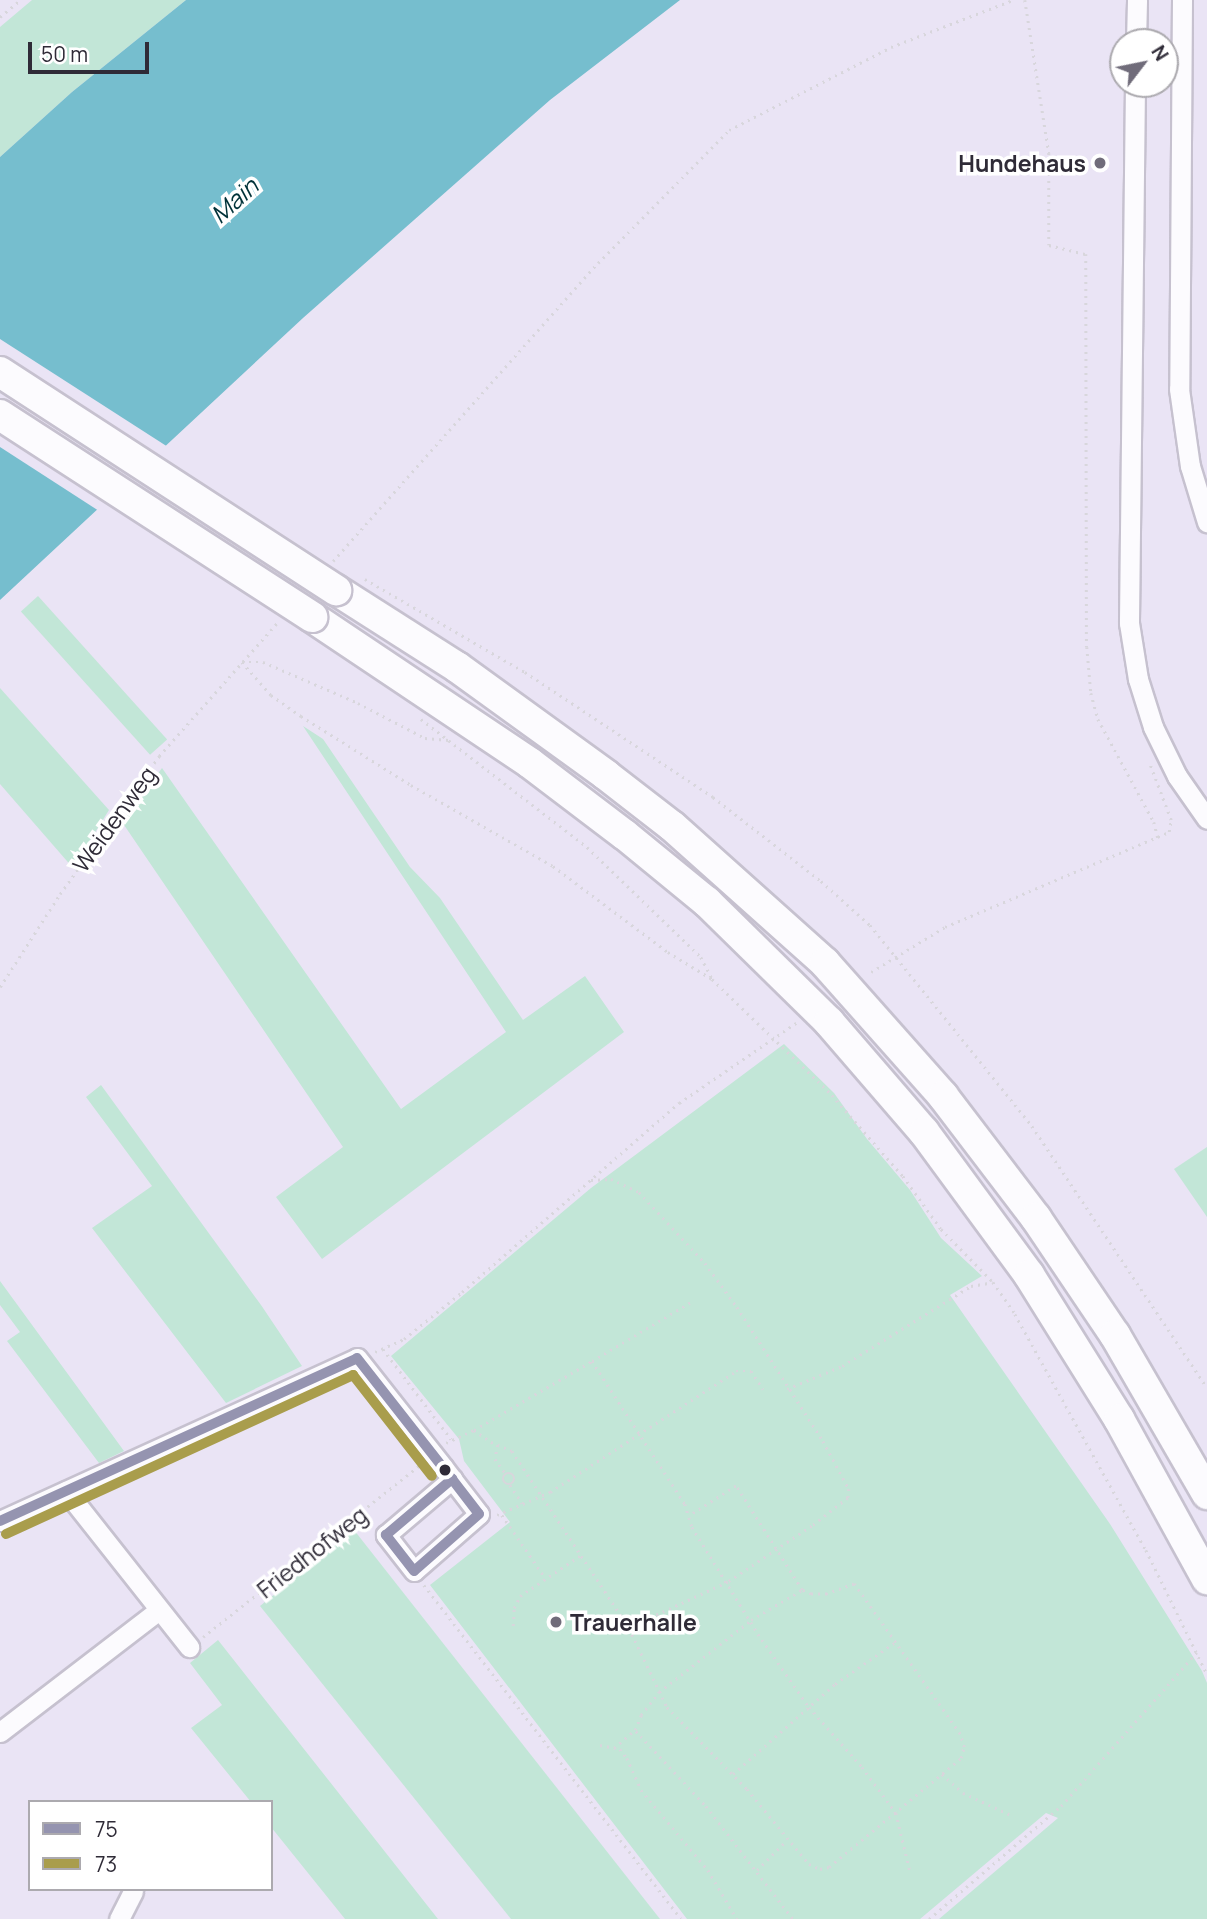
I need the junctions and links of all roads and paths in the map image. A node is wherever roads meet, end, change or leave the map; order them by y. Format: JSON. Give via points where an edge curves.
{"nodes":[{"id":1,"x":20,"y":0,"type":"edge"},
{"id":2,"x":1013,"y":0,"type":"edge"},
{"id":3,"x":1025,"y":0,"type":"edge"},
{"id":4,"x":1137,"y":0,"type":"edge"},
{"id":5,"x":1182,"y":0,"type":"edge"},
{"id":6,"x":0,"y":17,"type":"edge"},
{"id":7,"x":1136,"y":28,"type":"edge"},
{"id":8,"x":1135,"y":98,"type":"edge"},
{"id":9,"x":0,"y":372,"type":"edge"},
{"id":10,"x":0,"y":415,"type":"edge"},
{"id":11,"x":1206,"y":519,"type":"edge"},
{"id":12,"x":342,"y":579,"type":"junction"},
{"id":13,"x":282,"y":618,"type":"dead end"},
{"id":14,"x":242,"y":662,"type":"junction"},
{"id":15,"x":418,"y":717,"type":"dead end"},
{"id":16,"x":451,"y":740,"type":"junction"},
{"id":17,"x":1146,"y":754,"type":"dead end"},
{"id":18,"x":1207,"y":819,"type":"edge"},
{"id":19,"x":1158,"y":838,"type":"junction"},
{"id":20,"x":897,"y":958,"type":"junction"},
{"id":21,"x":871,"y":972,"type":"dead end"},
{"id":22,"x":712,"y":979,"type":"junction"},
{"id":23,"x":0,"y":987,"type":"edge"},
{"id":24,"x":799,"y":1021,"type":"dead end"},
{"id":25,"x":772,"y":1038,"type":"junction"},
{"id":26,"x":590,"y":1180,"type":"junction"},
{"id":27,"x":993,"y":1282,"type":"junction"},
{"id":28,"x":691,"y":1302,"type":"dead end"},
{"id":29,"x":383,"y":1349,"type":"junction"},
{"id":30,"x":357,"y":1358,"type":"junction"},
{"id":31,"x":592,"y":1362,"type":"junction"},
{"id":32,"x":1207,"y":1387,"type":"edge"},
{"id":33,"x":763,"y":1389,"type":"dead end"},
{"id":34,"x":787,"y":1389,"type":"junction"},
{"id":35,"x":474,"y":1430,"type":"junction"},
{"id":36,"x":639,"y":1433,"type":"junction"},
{"id":37,"x":498,"y":1445,"type":"junction"},
{"id":38,"x":433,"y":1455,"type":"junction"},
{"id":39,"x":524,"y":1469,"type":"junction"},
{"id":40,"x":505,"y":1473,"type":"junction"},
{"id":41,"x":514,"y":1476,"type":"junction"},
{"id":42,"x":453,"y":1479,"type":"junction"},
{"id":43,"x":510,"y":1485,"type":"junction"},
{"id":44,"x":66,"y":1491,"type":"junction"},
{"id":45,"x":541,"y":1494,"type":"junction"},
{"id":46,"x":1207,"y":1494,"type":"edge"},
{"id":47,"x":522,"y":1503,"type":"junction"},
{"id":48,"x":689,"y":1516,"type":"junction"},
{"id":49,"x":0,"y":1521,"type":"edge"},
{"id":50,"x":776,"y":1549,"type":"junction"},
{"id":51,"x":581,"y":1555,"type":"junction"},
{"id":52,"x":415,"y":1571,"type":"junction"},
{"id":53,"x":544,"y":1577,"type":"junction"},
{"id":54,"x":1207,"y":1579,"type":"edge"},
{"id":55,"x":728,"y":1582,"type":"junction"},
{"id":56,"x":802,"y":1590,"type":"junction"},
{"id":57,"x":159,"y":1609,"type":"junction"},
{"id":58,"x":751,"y":1620,"type":"junction"},
{"id":59,"x":513,"y":1626,"type":"dead end"},
{"id":60,"x":629,"y":1628,"type":"junction"},
{"id":61,"x":894,"y":1643,"type":"junction"},
{"id":62,"x":189,"y":1647,"type":"joint"},
{"id":63,"x":1197,"y":1652,"type":"junction"},
{"id":64,"x":1207,"y":1674,"type":"edge"},
{"id":65,"x":659,"y":1692,"type":"junction"},
{"id":66,"x":809,"y":1707,"type":"junction"},
{"id":67,"x":635,"y":1730,"type":"junction"},
{"id":68,"x":0,"y":1732,"type":"edge"},
{"id":69,"x":600,"y":1745,"type":"dead end"},
{"id":70,"x":614,"y":1748,"type":"junction"},
{"id":71,"x":733,"y":1774,"type":"junction"},
{"id":72,"x":942,"y":1774,"type":"junction"},
{"id":73,"x":896,"y":1813,"type":"junction"},
{"id":74,"x":1011,"y":1815,"type":"dead end"},
{"id":75,"x":788,"y":1840,"type":"junction"},
{"id":76,"x":757,"y":1870,"type":"junction"},
{"id":77,"x":910,"y":1871,"type":"dead end"},
{"id":78,"x":133,"y":1891,"type":"dead end"},
{"id":79,"x":119,"y":1919,"type":"edge"},
{"id":80,"x":681,"y":1919,"type":"edge"},
{"id":81,"x":737,"y":1919,"type":"edge"},
{"id":82,"x":793,"y":1919,"type":"edge"},
{"id":83,"x":929,"y":1919,"type":"edge"}],
"edges":[{"from":1,"to":6,"type":"path"},
{"from":2,"to":12,"type":"path","via":[[891,47],[729,130],[598,263]]},
{"from":3,"to":19,"type":"path","via":[[1049,153],[1049,245],[1086,254],[1091,693],[1098,719],[1154,822]]},
{"from":4,"to":7,"type":"street"},
{"from":5,"to":11,"type":"street","via":[[1180,389],[1193,478]]},
{"from":8,"to":18,"type":"street","via":[[1129,623],[1138,679],[1153,727]]},
{"from":9,"to":12,"type":"highway","bridge":true},
{"from":10,"to":54,"type":"highway","bridge":true,"via":[[530,763],[727,921],[845,1039],[931,1140],[1029,1275],[1119,1419]]},
{"from":12,"to":20,"type":"path","via":[[525,671],[713,797],[821,881],[870,925]]},
{"from":12,"to":46,"type":"highway","via":[[672,826],[825,963],[943,1096],[1036,1218],[1115,1335]]},
{"from":13,"to":14,"type":"path","name":"Weidenweg"},
{"from":14,"to":16,"type":"path","via":[[263,662],[425,738]]},
{"from":14,"to":22,"type":"path","via":[[271,695],[411,785],[553,866]]},
{"from":14,"to":23,"type":"path","name":"Weidenweg","via":[[151,766]]},
{"from":15,"to":16,"type":"path"},
{"from":16,"to":22,"type":"path","via":[[622,878],[701,957]]},
{"from":17,"to":19,"type":"path","via":[[1171,820],[1169,832]]},
{"from":19,"to":20,"type":"path","via":[[945,927]]},
{"from":20,"to":21,"type":"path"},
{"from":20,"to":32,"type":"path","via":[[1032,1126]]},
{"from":22,"to":25,"type":"path"},
{"from":24,"to":25,"type":"path"},
{"from":25,"to":26,"type":"path","via":[[679,1103]]},
{"from":25,"to":27,"type":"path","via":[[855,1120],[941,1229]]},
{"from":26,"to":29,"type":"path","via":[[404,1339]]},
{"from":26,"to":34,"type":"path","via":[[611,1179],[639,1192],[719,1281]]},
{"from":27,"to":34,"type":"path","via":[[971,1286],[842,1366]]},
{"from":27,"to":63,"type":"path","via":[[1058,1388]]},
{"from":28,"to":31,"type":"path"},
{"from":29,"to":30,"type":"path"},
{"from":29,"to":35,"type":"path","via":[[451,1438]]},
{"from":30,"to":38,"type":"street"},
{"from":30,"to":44,"type":"street"},
{"from":31,"to":35,"type":"path"},
{"from":31,"to":36,"type":"path"},
{"from":33,"to":36,"type":"path","via":[[751,1371],[736,1371]]},
{"from":34,"to":50,"type":"path","via":[[849,1489],[848,1498]]},
{"from":35,"to":37,"type":"path"},
{"from":36,"to":45,"type":"path"},
{"from":36,"to":48,"type":"path"},
{"from":37,"to":39,"type":"path","via":[[512,1451]]},
{"from":37,"to":40,"type":"path","via":[[495,1459]]},
{"from":38,"to":42,"type":"street"},
{"from":38,"to":62,"type":"path","name":"Friedhofweg"},
{"from":39,"to":41,"type":"path"},
{"from":39,"to":45,"type":"path"},
{"from":40,"to":41,"type":"path"},
{"from":40,"to":43,"type":"path","via":[[503,1481]]},
{"from":41,"to":43,"type":"path"},
{"from":42,"to":52,"type":"street","via":[[480,1514]]},
{"from":42,"to":52,"type":"street","via":[[386,1535]]},
{"from":43,"to":47,"type":"path"},
{"from":44,"to":49,"type":"street"},
{"from":44,"to":57,"type":"street"},
{"from":45,"to":47,"type":"path"},
{"from":45,"to":51,"type":"path"},
{"from":47,"to":53,"type":"path","via":[[502,1515]]},
{"from":48,"to":50,"type":"path","via":[[736,1486]]},
{"from":48,"to":55,"type":"path"},
{"from":50,"to":55,"type":"path"},
{"from":50,"to":56,"type":"path"},
{"from":51,"to":53,"type":"path"},
{"from":51,"to":60,"type":"path"},
{"from":52,"to":80,"type":"path"},
{"from":53,"to":59,"type":"path","via":[[520,1595]]},
{"from":55,"to":58,"type":"path"},
{"from":55,"to":60,"type":"path"},
{"from":56,"to":58,"type":"path"},
{"from":56,"to":61,"type":"path","via":[[827,1594],[855,1584]]},
{"from":57,"to":62,"type":"street"},
{"from":57,"to":68,"type":"street"},
{"from":58,"to":65,"type":"path"},
{"from":58,"to":66,"type":"path"},
{"from":60,"to":65,"type":"path"},
{"from":61,"to":66,"type":"path"},
{"from":61,"to":72,"type":"path","via":[[960,1734],[961,1758]]},
{"from":63,"to":64,"type":"path"},
{"from":63,"to":83,"type":"path","via":[[1061,1806]]},
{"from":65,"to":67,"type":"path"},
{"from":65,"to":71,"type":"path","via":[[667,1707]]},
{"from":66,"to":71,"type":"path"},
{"from":66,"to":73,"type":"path"},
{"from":67,"to":70,"type":"path"},
{"from":67,"to":76,"type":"path","via":[[706,1806]]},
{"from":69,"to":70,"type":"path"},
{"from":70,"to":81,"type":"path","via":[[627,1758],[640,1790],[658,1814],[708,1870]]},
{"from":71,"to":75,"type":"path"},
{"from":72,"to":73,"type":"path"},
{"from":72,"to":74,"type":"path","via":[[963,1793]]},
{"from":73,"to":75,"type":"path","via":[[820,1870]]},
{"from":73,"to":77,"type":"path"},
{"from":75,"to":76,"type":"path"},
{"from":76,"to":82,"type":"path"},
{"from":78,"to":79,"type":"street"}]}
